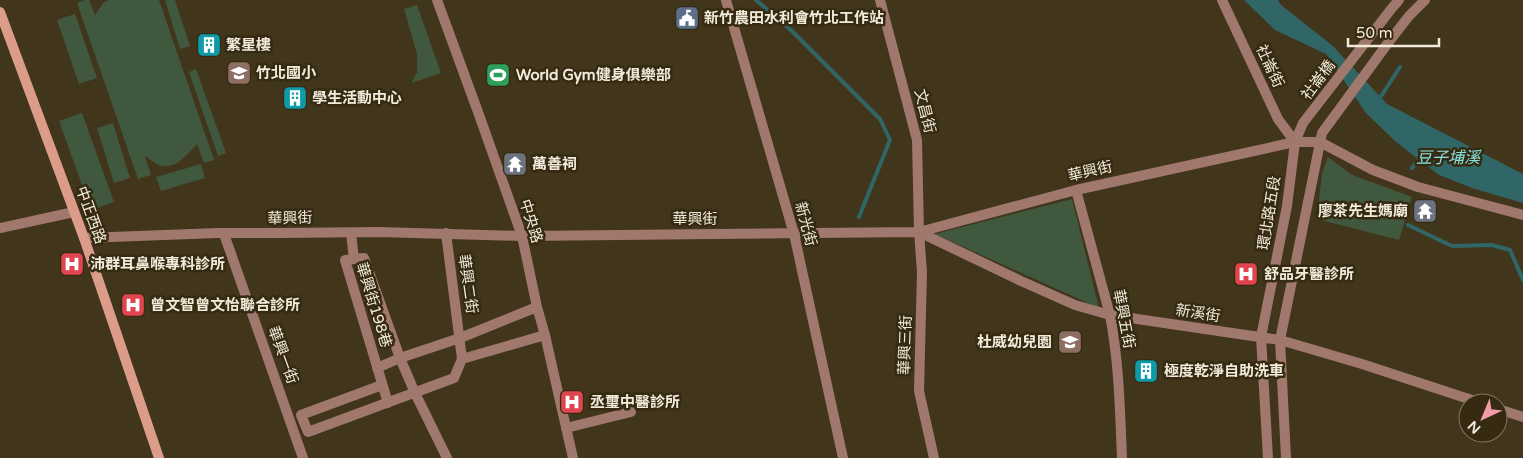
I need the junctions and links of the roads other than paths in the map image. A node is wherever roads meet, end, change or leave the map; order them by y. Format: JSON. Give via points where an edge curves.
{"nodes":[{"id":1,"x":436,"y":0,"type":"edge"},
{"id":2,"x":726,"y":0,"type":"edge"},
{"id":3,"x":880,"y":0,"type":"edge"},
{"id":4,"x":1222,"y":0,"type":"edge"},
{"id":5,"x":1399,"y":0,"type":"edge"},
{"id":6,"x":1425,"y":0,"type":"edge"},
{"id":7,"x":0,"y":12,"type":"edge"},
{"id":8,"x":1303,"y":123,"type":"joint"},
{"id":9,"x":1321,"y":138,"type":"junction"},
{"id":10,"x":1295,"y":142,"type":"junction"},
{"id":11,"x":1076,"y":190,"type":"junction"},
{"id":12,"x":74,"y":212,"type":"junction"},
{"id":13,"x":1523,"y":215,"type":"edge"},
{"id":14,"x":0,"y":228,"type":"edge"},
{"id":15,"x":919,"y":232,"type":"junction"},
{"id":16,"x":351,"y":233,"type":"junction"},
{"id":17,"x":224,"y":234,"type":"junction"},
{"id":18,"x":446,"y":234,"type":"junction"},
{"id":19,"x":794,"y":234,"type":"junction"},
{"id":20,"x":522,"y":236,"type":"junction"},
{"id":21,"x":84,"y":238,"type":"junction"},
{"id":22,"x":354,"y":259,"type":"junction"},
{"id":23,"x":537,"y":307,"type":"junction"},
{"id":24,"x":1110,"y":315,"type":"junction"},
{"id":25,"x":545,"y":335,"type":"junction"},
{"id":26,"x":1261,"y":337,"type":"junction"},
{"id":27,"x":460,"y":338,"type":"junction"},
{"id":28,"x":1280,"y":340,"type":"junction"},
{"id":29,"x":400,"y":358,"type":"junction"},
{"id":30,"x":462,"y":359,"type":"junction"},
{"id":31,"x":377,"y":368,"type":"junction"},
{"id":32,"x":382,"y":385,"type":"junction"},
{"id":33,"x":415,"y":393,"type":"junction"},
{"id":34,"x":1458,"y":395,"type":"edge"},
{"id":35,"x":388,"y":403,"type":"junction"},
{"id":36,"x":631,"y":412,"type":"dead end"},
{"id":37,"x":1508,"y":412,"type":"edge"},
{"id":38,"x":1523,"y":417,"type":"edge"},
{"id":39,"x":566,"y":428,"type":"junction"},
{"id":40,"x":159,"y":458,"type":"edge"},
{"id":41,"x":303,"y":458,"type":"edge"},
{"id":42,"x":447,"y":458,"type":"edge"},
{"id":43,"x":574,"y":458,"type":"edge"},
{"id":44,"x":843,"y":458,"type":"edge"},
{"id":45,"x":934,"y":458,"type":"edge"},
{"id":46,"x":1122,"y":458,"type":"edge"},
{"id":47,"x":1268,"y":458,"type":"edge"},
{"id":48,"x":1286,"y":458,"type":"edge"}],
"edges":[{"from":1,"to":20,"type":"street","name":"中央路"},
{"from":2,"to":19,"type":"street","name":"新光街"},
{"from":3,"to":15,"type":"street","name":"文昌街","via":[[918,140]]},
{"from":4,"to":10,"type":"street","name":"社崙街","via":[[1278,119]]},
{"from":5,"to":8,"type":"street","name":"社崙橋"},
{"from":6,"to":9,"type":"street","via":[[1388,43]]},
{"from":7,"to":12,"type":"main road","name":"中正西路"},
{"from":8,"to":10,"type":"street","name":"環北路五段"},
{"from":9,"to":10,"type":"street","name":"華興街"},
{"from":9,"to":13,"type":"street","via":[[1373,170],[1418,187]]},
{"from":9,"to":28,"type":"street"},
{"from":10,"to":11,"type":"street","name":"華興街"},
{"from":10,"to":26,"type":"street","name":"環北路五段","via":[[1287,206]]},
{"from":11,"to":15,"type":"street","name":"華興街"},
{"from":11,"to":24,"type":"street","name":"華興五街"},
{"from":12,"to":14,"type":"street"},
{"from":12,"to":21,"type":"main road","name":"中正西路"},
{"from":15,"to":19,"type":"street","name":"華興街"},
{"from":15,"to":24,"type":"street","name":"新溪街","via":[[1075,305]]},
{"from":15,"to":45,"type":"street","name":"華興三街","via":[[922,272],[919,391]]},
{"from":16,"to":17,"type":"street","name":"華興街"},
{"from":16,"to":18,"type":"street","name":"華興街"},
{"from":16,"to":22,"type":"street","name":"華興街198巷"},
{"from":17,"to":21,"type":"street","name":"華興街"},
{"from":17,"to":41,"type":"street","name":"華興一街"},
{"from":18,"to":20,"type":"street","name":"華興街"},
{"from":18,"to":27,"type":"street","name":"華興二街"},
{"from":19,"to":20,"type":"street","name":"華興街"},
{"from":19,"to":44,"type":"street","name":"新光街"},
{"from":20,"to":23,"type":"street","name":"中央路"},
{"from":21,"to":40,"type":"main road","name":"中正西路"},
{"from":22,"to":29,"type":"street","name":"華興街198巷","via":[[364,258]]},
{"from":22,"to":31,"type":"street","name":"華興街198巷","via":[[345,260]]},
{"from":23,"to":25,"type":"street","name":"中央路"},
{"from":23,"to":27,"type":"street"},
{"from":24,"to":26,"type":"street","name":"新溪街"},
{"from":24,"to":46,"type":"street","name":"華興五街","via":[[1116,349]]},
{"from":25,"to":30,"type":"street"},
{"from":25,"to":39,"type":"street","name":"中央路"},
{"from":26,"to":28,"type":"street","name":"新溪街"},
{"from":26,"to":47,"type":"street","name":"環北路五段"},
{"from":27,"to":29,"type":"street"},
{"from":27,"to":30,"type":"street","name":"華興二街"},
{"from":28,"to":34,"type":"street","name":"新溪街"},
{"from":28,"to":48,"type":"street"},
{"from":29,"to":31,"type":"street","name":"華興街198巷"},
{"from":29,"to":33,"type":"street"},
{"from":30,"to":33,"type":"street","via":[[454,378]]},
{"from":31,"to":32,"type":"street","name":"華興街198巷"},
{"from":32,"to":35,"type":"street","name":"華興街198巷"},
{"from":32,"to":35,"type":"street","via":[[301,415],[308,432]]},
{"from":33,"to":35,"type":"street"},
{"from":33,"to":42,"type":"street"},
{"from":36,"to":39,"type":"street"},
{"from":37,"to":38,"type":"street"},
{"from":39,"to":43,"type":"street","name":"中央路"}]}
